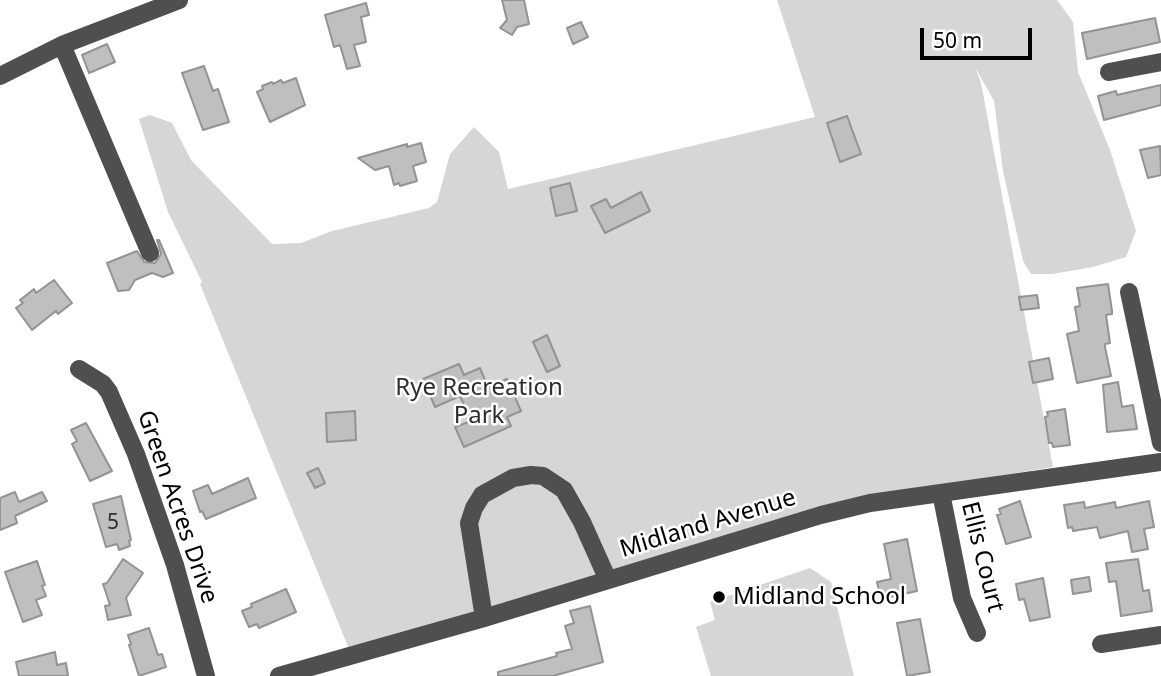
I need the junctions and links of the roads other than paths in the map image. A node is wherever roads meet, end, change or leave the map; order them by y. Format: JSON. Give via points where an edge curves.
{"nodes":[{"id":1,"x":179,"y":0,"type":"edge"},
{"id":2,"x":62,"y":46,"type":"junction"},
{"id":3,"x":1161,"y":62,"type":"edge"},
{"id":4,"x":1109,"y":72,"type":"dead end"},
{"id":5,"x":0,"y":76,"type":"edge"},
{"id":6,"x":150,"y":253,"type":"dead end"},
{"id":7,"x":1129,"y":292,"type":"dead end"},
{"id":8,"x":79,"y":369,"type":"dead end"},
{"id":9,"x":1161,"y":443,"type":"edge"},
{"id":10,"x":1161,"y":462,"type":"edge"},
{"id":11,"x":942,"y":493,"type":"junction"},
{"id":12,"x":608,"y":580,"type":"junction"},
{"id":13,"x":484,"y":618,"type":"junction"},
{"id":14,"x":977,"y":633,"type":"dead end"},
{"id":15,"x":1161,"y":635,"type":"edge"},
{"id":16,"x":1101,"y":644,"type":"dead end"},
{"id":17,"x":206,"y":676,"type":"edge"},
{"id":18,"x":279,"y":676,"type":"edge"}],
"edges":[{"from":1,"to":2,"type":"street"},
{"from":2,"to":5,"type":"street"},
{"from":2,"to":6,"type":"street"},
{"from":3,"to":4,"type":"street"},
{"from":7,"to":9,"type":"street"},
{"from":8,"to":17,"type":"street","name":"Green Acres Drive","via":[[109,392],[136,454],[175,565]]},
{"from":10,"to":11,"type":"street","name":"Midland Avenue"},
{"from":11,"to":12,"type":"street","name":"Midland Avenue","via":[[821,515]]},
{"from":11,"to":14,"type":"street","name":"Ellis Court","via":[[962,598]]},
{"from":12,"to":13,"type":"street","name":"Midland Avenue"},
{"from":12,"to":13,"type":"street","via":[[564,490],[543,476],[513,478],[482,495],[469,523]]},
{"from":13,"to":18,"type":"street","name":"Midland Avenue"},
{"from":15,"to":16,"type":"street"}]}
